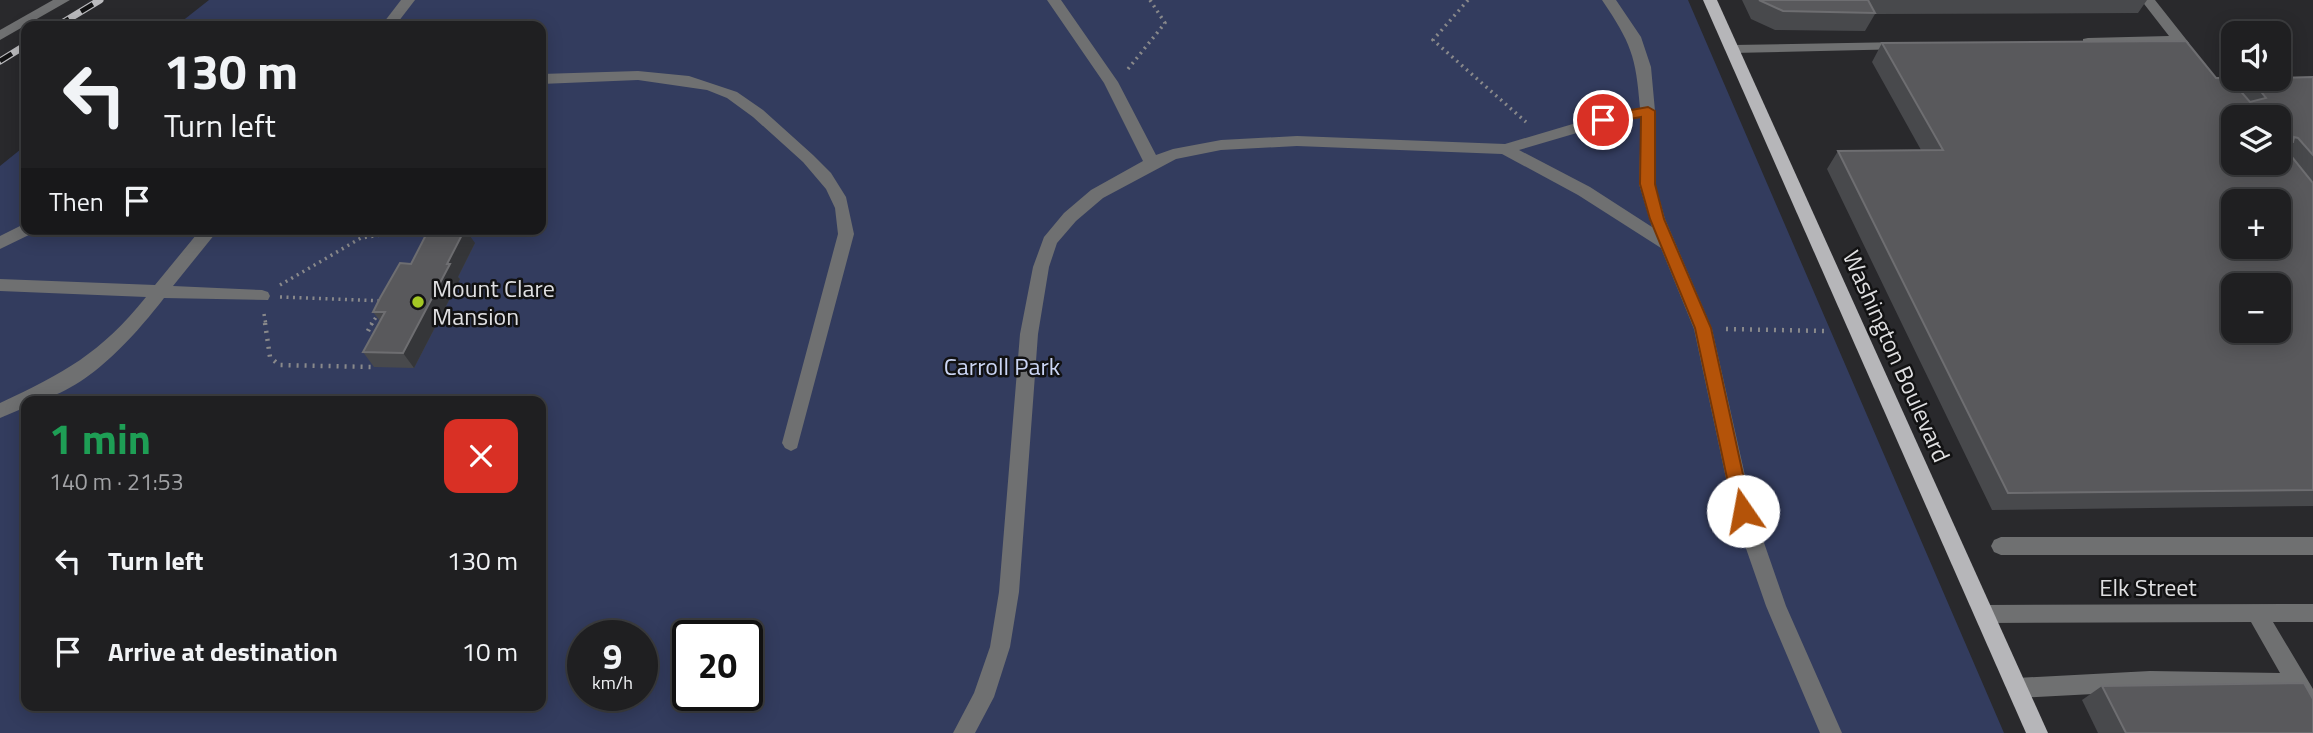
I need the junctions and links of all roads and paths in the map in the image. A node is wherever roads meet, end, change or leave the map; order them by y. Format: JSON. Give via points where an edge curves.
{"nodes":[{"id":1,"x":63,"y":0,"type":"edge"},
{"id":2,"x":408,"y":0,"type":"edge"},
{"id":3,"x":1054,"y":0,"type":"edge"},
{"id":4,"x":1150,"y":0,"type":"edge"},
{"id":5,"x":1468,"y":0,"type":"edge"},
{"id":6,"x":1609,"y":0,"type":"edge"},
{"id":7,"x":1710,"y":0,"type":"edge"},
{"id":8,"x":2148,"y":0,"type":"edge"},
{"id":9,"x":26,"y":21,"type":"edge"},
{"id":10,"x":392,"y":21,"type":"edge"},
{"id":11,"x":21,"y":24,"type":"edge"},
{"id":12,"x":0,"y":36,"type":"edge"},
{"id":13,"x":2179,"y":40,"type":"junction"},
{"id":14,"x":2067,"y":42,"type":"edge"},
{"id":15,"x":1914,"y":45,"type":"edge"},
{"id":16,"x":1731,"y":49,"type":"junction"},
{"id":17,"x":2194,"y":59,"type":"edge"},
{"id":18,"x":1124,"y":74,"type":"dead end"},
{"id":19,"x":546,"y":79,"type":"edge"},
{"id":20,"x":1648,"y":111,"type":"junction"},
{"id":21,"x":1544,"y":138,"type":"junction"},
{"id":22,"x":1505,"y":149,"type":"junction"},
{"id":23,"x":1152,"y":163,"type":"junction"},
{"id":24,"x":21,"y":232,"type":"edge"},
{"id":25,"x":205,"y":235,"type":"edge"},
{"id":26,"x":380,"y":235,"type":"edge"},
{"id":27,"x":414,"y":235,"type":"edge"},
{"id":28,"x":441,"y":236,"type":"edge"},
{"id":29,"x":0,"y":243,"type":"edge"},
{"id":30,"x":1667,"y":244,"type":"junction"},
{"id":31,"x":0,"y":285,"type":"edge"},
{"id":32,"x":157,"y":293,"type":"junction"},
{"id":33,"x":262,"y":296,"type":"junction"},
{"id":34,"x":1703,"y":328,"type":"junction"},
{"id":35,"x":368,"y":331,"type":"dead end"},
{"id":36,"x":1826,"y":331,"type":"dead end"},
{"id":37,"x":372,"y":367,"type":"edge"},
{"id":38,"x":28,"y":396,"type":"edge"},
{"id":39,"x":21,"y":400,"type":"edge"},
{"id":40,"x":0,"y":411,"type":"edge"},
{"id":41,"x":791,"y":443,"type":"dead end"},
{"id":42,"x":2001,"y":546,"type":"dead end"},
{"id":43,"x":2313,"y":546,"type":"edge"},
{"id":44,"x":2256,"y":613,"type":"junction"},
{"id":45,"x":2313,"y":613,"type":"edge"},
{"id":46,"x":1984,"y":614,"type":"junction"},
{"id":47,"x":2298,"y":683,"type":"junction"},
{"id":48,"x":2017,"y":688,"type":"junction"},
{"id":49,"x":2313,"y":708,"type":"edge"},
{"id":50,"x":964,"y":733,"type":"edge"},
{"id":51,"x":1831,"y":733,"type":"edge"},
{"id":52,"x":2037,"y":733,"type":"edge"}],
"edges":[{"from":1,"to":9,"type":"street"},
{"from":2,"to":10,"type":"street"},
{"from":3,"to":23,"type":"street","via":[[1111,82]]},
{"from":4,"to":18,"type":"path","via":[[1164,23]]},
{"from":5,"to":21,"type":"path","via":[[1433,40]]},
{"from":6,"to":20,"type":"street","via":[[1634,37],[1644,67]]},
{"from":7,"to":16,"type":"main road","name":"Washington Boulevard"},
{"from":8,"to":13,"type":"street"},
{"from":11,"to":12,"type":"street"},
{"from":13,"to":14,"type":"street"},
{"from":13,"to":17,"type":"street"},
{"from":15,"to":16,"type":"street"},
{"from":16,"to":46,"type":"main road","name":"Washington Boulevard"},
{"from":19,"to":41,"type":"street","via":[[622,77],[708,85],[750,107],[832,186],[846,211],[846,234]]},
{"from":20,"to":21,"type":"street"},
{"from":20,"to":30,"type":"street","via":[[1647,184]]},
{"from":21,"to":22,"type":"street"},
{"from":22,"to":23,"type":"street","via":[[1297,141],[1221,145]]},
{"from":22,"to":30,"type":"street","via":[[1584,191]]},
{"from":23,"to":50,"type":"street","via":[[1097,194],[1070,217],[1050,241],[1041,267],[1029,334],[1007,606],[996,659]]},
{"from":24,"to":29,"type":"street"},
{"from":25,"to":32,"type":"street"},
{"from":26,"to":33,"type":"path","via":[[361,238]]},
{"from":27,"to":28,"type":"path"},
{"from":30,"to":34,"type":"street"},
{"from":31,"to":32,"type":"street"},
{"from":32,"to":33,"type":"street"},
{"from":32,"to":38,"type":"street","via":[[96,360]]},
{"from":33,"to":35,"type":"path","via":[[385,301]]},
{"from":33,"to":37,"type":"path","via":[[274,362]]},
{"from":34,"to":36,"type":"path"},
{"from":34,"to":51,"type":"street","via":[[1743,511],[1776,606]]},
{"from":39,"to":40,"type":"street"},
{"from":42,"to":43,"type":"street"},
{"from":44,"to":45,"type":"street","name":"Elk Street"},
{"from":44,"to":46,"type":"street","name":"Elk Street"},
{"from":44,"to":47,"type":"street"},
{"from":46,"to":48,"type":"main road","name":"Washington Boulevard"},
{"from":47,"to":48,"type":"street","via":[[2150,681]]},
{"from":47,"to":49,"type":"street"},
{"from":48,"to":52,"type":"main road","name":"Washington Boulevard"}]}
